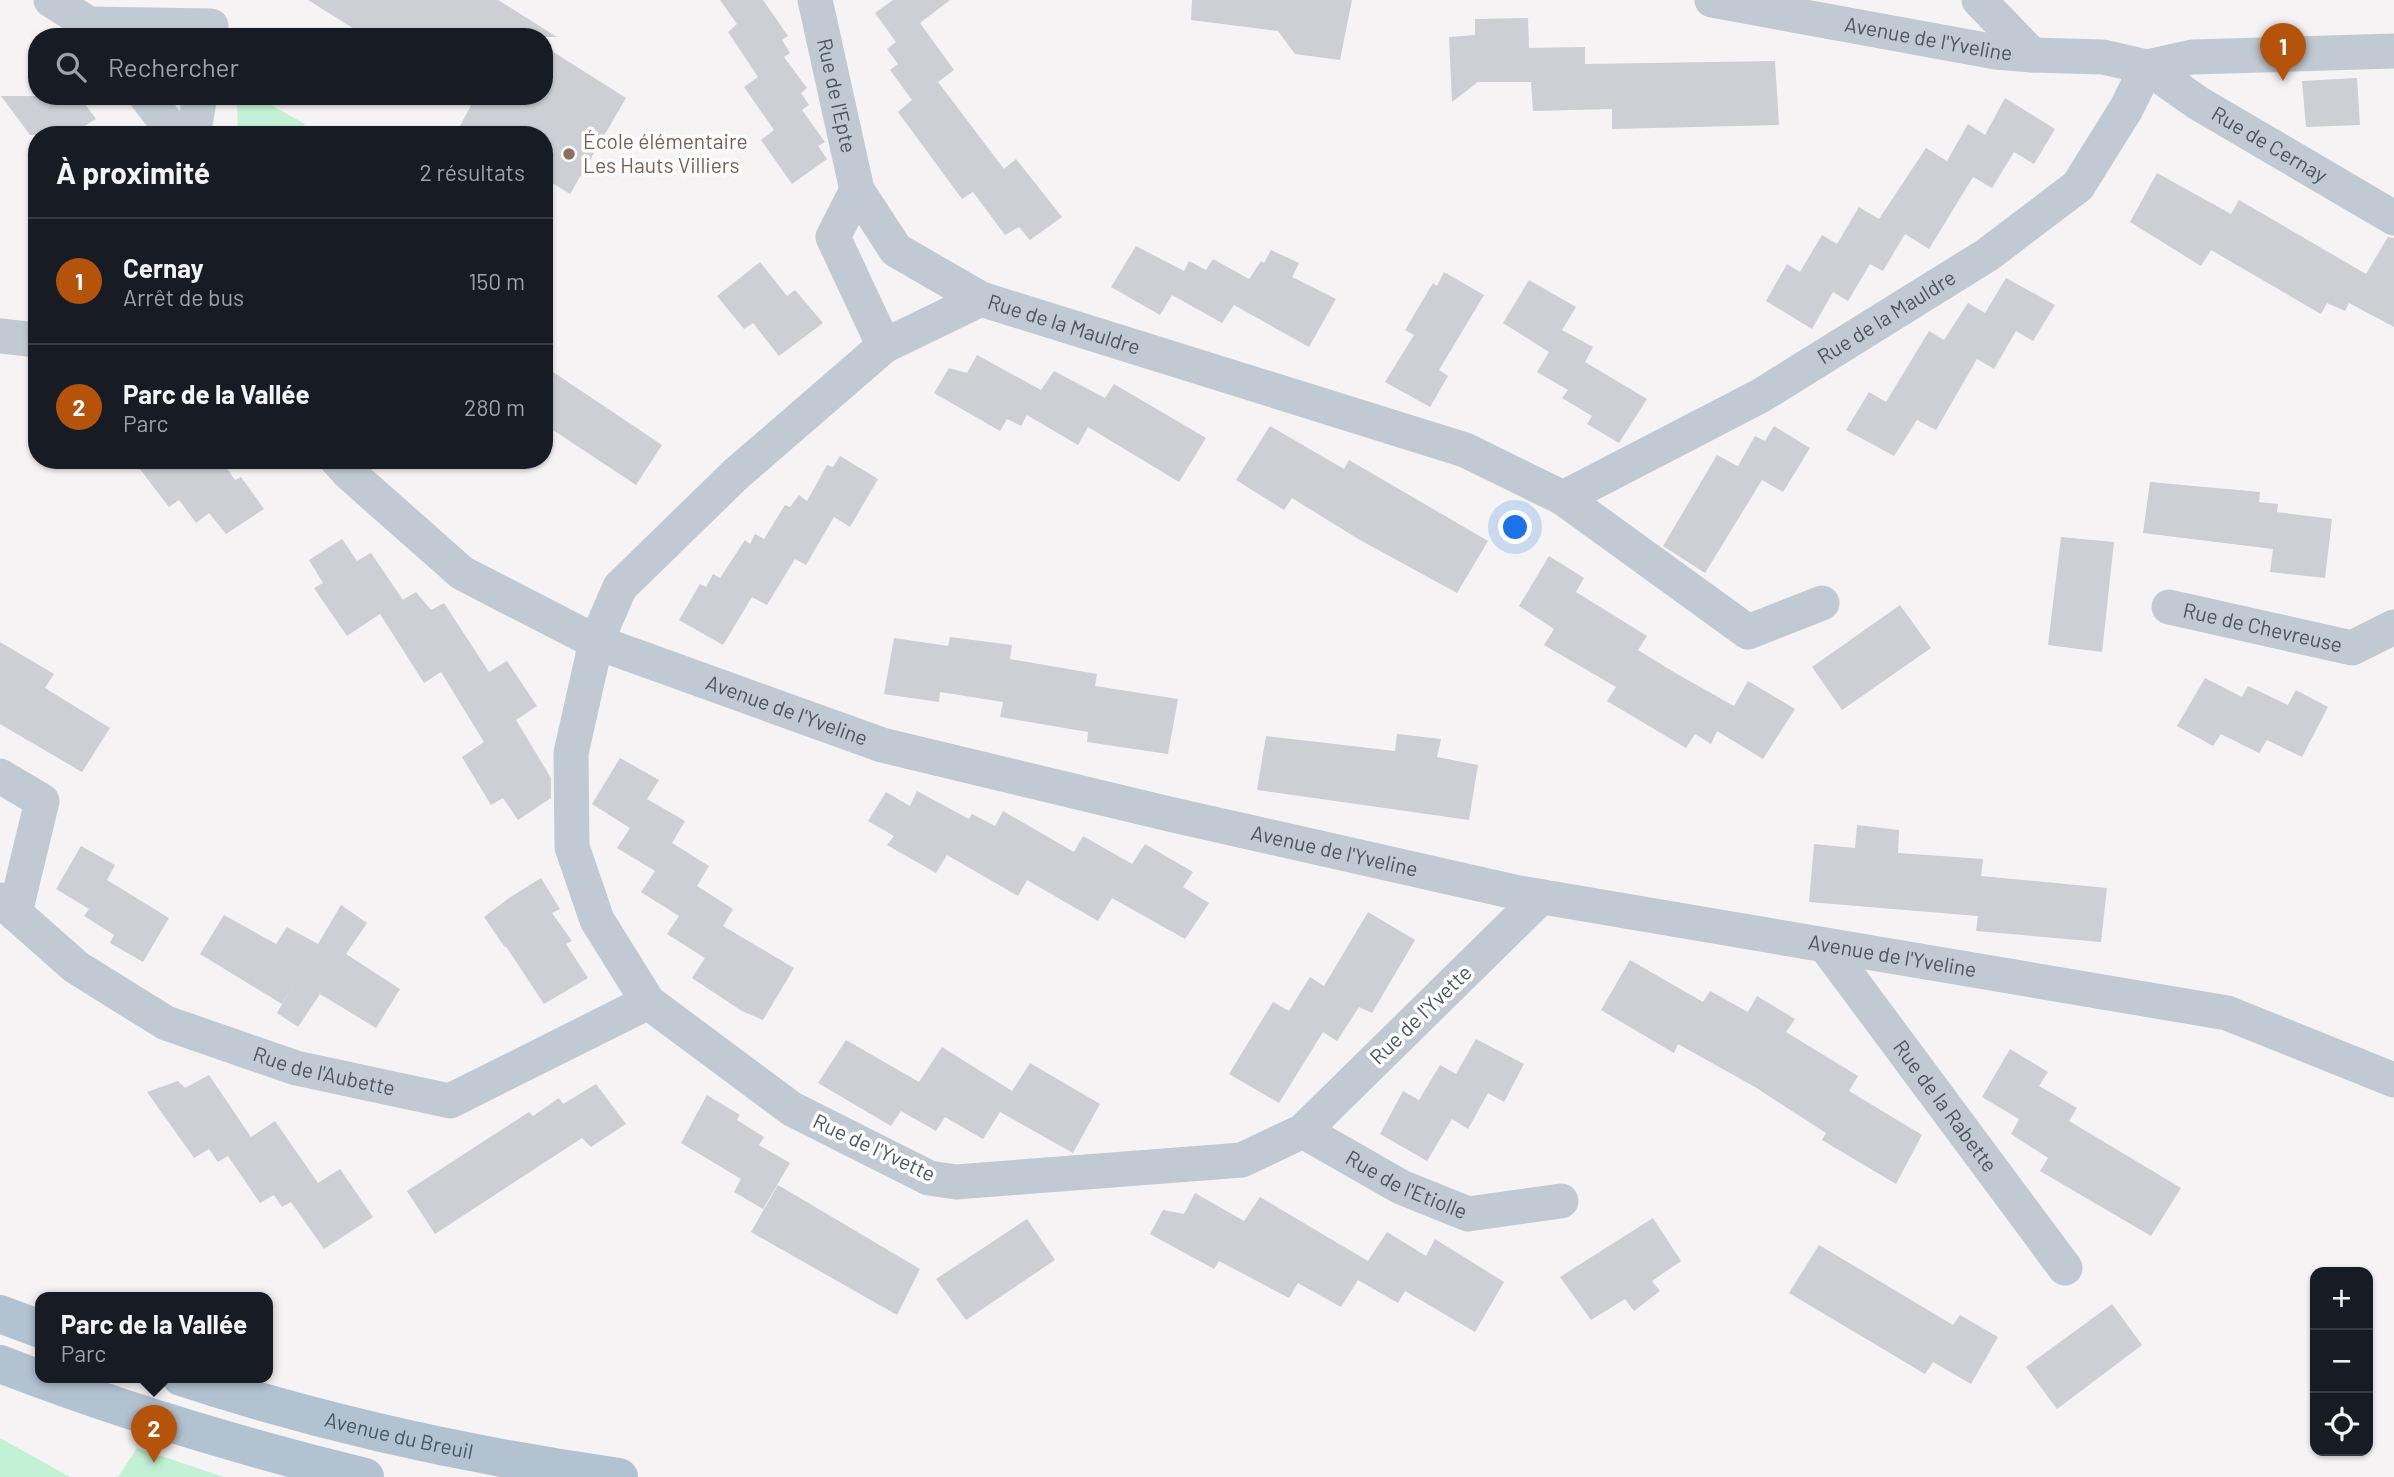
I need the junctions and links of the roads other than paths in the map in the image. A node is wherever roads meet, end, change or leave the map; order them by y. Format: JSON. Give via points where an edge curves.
{"nodes":[{"id":1,"x":51,"y":0,"type":"edge"},
{"id":2,"x":815,"y":0,"type":"edge"},
{"id":3,"x":1712,"y":0,"type":"edge"},
{"id":4,"x":1979,"y":0,"type":"edge"},
{"id":5,"x":215,"y":21,"type":"edge"},
{"id":6,"x":90,"y":28,"type":"edge"},
{"id":7,"x":130,"y":28,"type":"edge"},
{"id":8,"x":2394,"y":51,"type":"edge"},
{"id":9,"x":2032,"y":55,"type":"junction"},
{"id":10,"x":2147,"y":67,"type":"junction"},
{"id":11,"x":153,"y":105,"type":"edge"},
{"id":12,"x":198,"y":105,"type":"edge"},
{"id":13,"x":169,"y":126,"type":"edge"},
{"id":14,"x":195,"y":126,"type":"edge"},
{"id":15,"x":858,"y":190,"type":"junction"},
{"id":16,"x":2394,"y":218,"type":"edge"},
{"id":17,"x":981,"y":299,"type":"junction"},
{"id":18,"x":0,"y":336,"type":"edge"},
{"id":19,"x":28,"y":339,"type":"edge"},
{"id":20,"x":884,"y":346,"type":"junction"},
{"id":21,"x":345,"y":469,"type":"edge"},
{"id":22,"x":1563,"y":498,"type":"junction"},
{"id":23,"x":1822,"y":603,"type":"dead end"},
{"id":24,"x":2169,"y":607,"type":"dead end"},
{"id":25,"x":2394,"y":628,"type":"edge"},
{"id":26,"x":596,"y":642,"type":"junction"},
{"id":27,"x":0,"y":776,"type":"edge"},
{"id":28,"x":1541,"y":897,"type":"junction"},
{"id":29,"x":8,"y":906,"type":"edge"},
{"id":30,"x":1825,"y":945,"type":"junction"},
{"id":31,"x":648,"y":1002,"type":"junction"},
{"id":32,"x":2394,"y":1080,"type":"edge"},
{"id":33,"x":1303,"y":1131,"type":"junction"},
{"id":34,"x":1561,"y":1201,"type":"dead end"},
{"id":35,"x":2065,"y":1268,"type":"dead end"},
{"id":36,"x":0,"y":1314,"type":"edge"},
{"id":37,"x":35,"y":1327,"type":"edge"},
{"id":38,"x":0,"y":1364,"type":"edge"},
{"id":39,"x":35,"y":1376,"type":"edge"},
{"id":40,"x":55,"y":1383,"type":"edge"},
{"id":41,"x":200,"y":1383,"type":"edge"},
{"id":42,"x":365,"y":1477,"type":"edge"},
{"id":43,"x":619,"y":1477,"type":"edge"}],
"edges":[{"from":1,"to":6,"type":"street"},
{"from":2,"to":15,"type":"street","name":"Rue de l'Epte"},
{"from":3,"to":9,"type":"street","name":"Avenue de l'Yveline"},
{"from":4,"to":9,"type":"street"},
{"from":5,"to":7,"type":"street"},
{"from":8,"to":10,"type":"street","via":[[2192,57]]},
{"from":9,"to":10,"type":"street","name":"Avenue de l'Yveline","via":[[2103,57]]},
{"from":10,"to":16,"type":"street","name":"Rue de Cernay","via":[[2198,103]]},
{"from":10,"to":22,"type":"street","name":"Rue de la Mauldre","via":[[2078,186],[1987,255],[1760,396]]},
{"from":11,"to":13,"type":"street"},
{"from":12,"to":14,"type":"street"},
{"from":15,"to":17,"type":"street","name":"Rue de l'Epte","via":[[896,250]]},
{"from":15,"to":20,"type":"street","via":[[833,237]]},
{"from":17,"to":20,"type":"street","name":"Rue de la Mauldre"},
{"from":17,"to":22,"type":"street","name":"Rue de la Mauldre","via":[[1465,450]]},
{"from":18,"to":19,"type":"street"},
{"from":20,"to":26,"type":"street","name":"Rue de la Mauldre","via":[[736,474],[620,587]]},
{"from":21,"to":26,"type":"street","name":"Avenue de l'Yveline","via":[[462,573]]},
{"from":22,"to":23,"type":"street","name":"Rue de la Mauldre","via":[[1748,632]]},
{"from":24,"to":25,"type":"street","name":"Rue de Chevreuse","via":[[2352,648]]},
{"from":26,"to":28,"type":"street","name":"Avenue de l'Yveline","via":[[882,745]]},
{"from":26,"to":31,"type":"street","name":"Rue de l'Yvette","via":[[571,753],[572,847],[597,920]]},
{"from":27,"to":29,"type":"street","name":"Rue de l'Aubette","via":[[42,801]]},
{"from":28,"to":30,"type":"street","name":"Avenue de l'Yveline"},
{"from":28,"to":33,"type":"street","name":"Rue de l'Yvette"},
{"from":29,"to":31,"type":"street","name":"Rue de l'Aubette","via":[[76,967],[166,1023],[296,1068],[450,1101]]},
{"from":30,"to":32,"type":"street","name":"Avenue de l'Yveline","via":[[2227,1013]]},
{"from":30,"to":35,"type":"street","name":"Rue de la Rabette"},
{"from":31,"to":33,"type":"street","name":"Rue de l'Yvette","via":[[792,1109],[929,1178],[956,1182],[1241,1160]]},
{"from":33,"to":34,"type":"street","name":"Rue de l'Etiolle","via":[[1401,1187],[1468,1214]]},
{"from":36,"to":37,"type":"main road"},
{"from":38,"to":39,"type":"main road"},
{"from":40,"to":42,"type":"main road","via":[[286,1458]]},
{"from":41,"to":43,"type":"main road","name":"Avenue du Breuil","via":[[401,1437]]}]}
